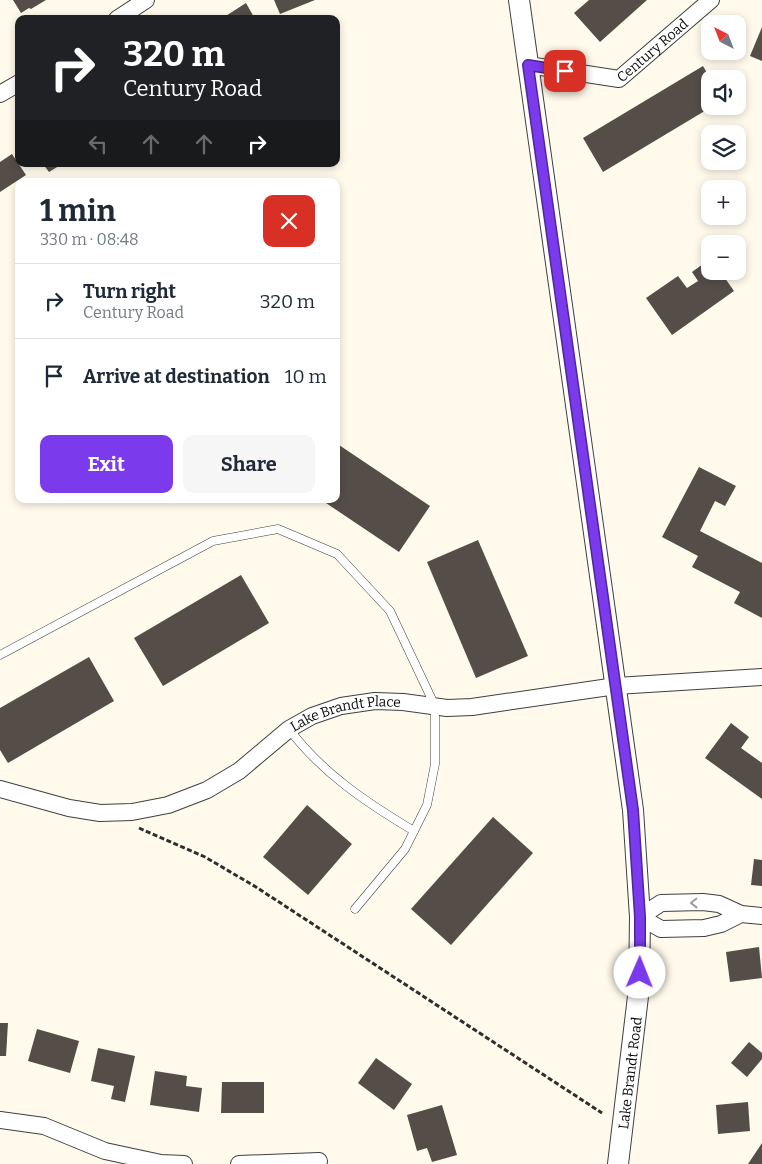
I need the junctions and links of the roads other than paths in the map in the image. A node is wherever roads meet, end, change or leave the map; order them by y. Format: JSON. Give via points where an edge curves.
{"nodes":[{"id":1,"x":146,"y":0,"type":"edge"},
{"id":2,"x":519,"y":0,"type":"edge"},
{"id":3,"x":711,"y":0,"type":"edge"},
{"id":4,"x":123,"y":15,"type":"edge"},
{"id":5,"x":528,"y":65,"type":"junction"},
{"id":6,"x":15,"y":85,"type":"edge"},
{"id":7,"x":0,"y":94,"type":"edge"},
{"id":8,"x":0,"y":655,"type":"edge"},
{"id":9,"x":762,"y":677,"type":"edge"},
{"id":10,"x":616,"y":686,"type":"junction"},
{"id":11,"x":435,"y":706,"type":"junction"},
{"id":12,"x":289,"y":729,"type":"junction"},
{"id":13,"x":0,"y":789,"type":"edge"},
{"id":14,"x":414,"y":831,"type":"junction"},
{"id":15,"x":355,"y":909,"type":"dead end"},
{"id":16,"x":741,"y":914,"type":"junction"},
{"id":17,"x":762,"y":916,"type":"edge"},
{"id":18,"x":640,"y":917,"type":"junction"},
{"id":19,"x":0,"y":1120,"type":"edge"},
{"id":20,"x":319,"y":1161,"type":"dead end"},
{"id":21,"x":184,"y":1164,"type":"edge"},
{"id":22,"x":239,"y":1164,"type":"edge"},
{"id":23,"x":618,"y":1164,"type":"edge"}],
"edges":[{"from":1,"to":4,"type":"street"},
{"from":2,"to":5,"type":"street","name":"Lake Brandt Road"},
{"from":3,"to":5,"type":"street","name":"Century Road","via":[[619,79]]},
{"from":5,"to":10,"type":"street","name":"Lake Brandt Road"},
{"from":6,"to":7,"type":"street"},
{"from":8,"to":11,"type":"lane","via":[[213,542],[278,529],[337,554],[390,611]]},
{"from":9,"to":10,"type":"street","name":"Lake Brandt Place"},
{"from":10,"to":11,"type":"street","name":"Lake Brandt Place","via":[[472,707]]},
{"from":10,"to":18,"type":"street","name":"Lake Brandt Road","via":[[633,810]]},
{"from":11,"to":12,"type":"street","name":"Lake Brandt Place","via":[[375,701],[341,706],[312,716]]},
{"from":11,"to":14,"type":"lane","via":[[435,764],[427,805]]},
{"from":12,"to":13,"type":"street","name":"Lake Brandt Place","via":[[239,770],[207,790],[168,805],[132,812],[100,813]]},
{"from":12,"to":14,"type":"lane","via":[[314,758],[348,789]]},
{"from":14,"to":15,"type":"lane","via":[[405,848]]},
{"from":16,"to":17,"type":"street"},
{"from":16,"to":18,"type":"street","via":[[704,928],[661,929]]},
{"from":16,"to":18,"type":"street","one_way":true,"via":[[719,904],[666,903]]},
{"from":18,"to":23,"type":"street","name":"Lake Brandt Road","via":[[639,988]]},
{"from":19,"to":21,"type":"street","via":[[44,1126],[105,1151],[161,1163]]},
{"from":20,"to":22,"type":"street"}]}
